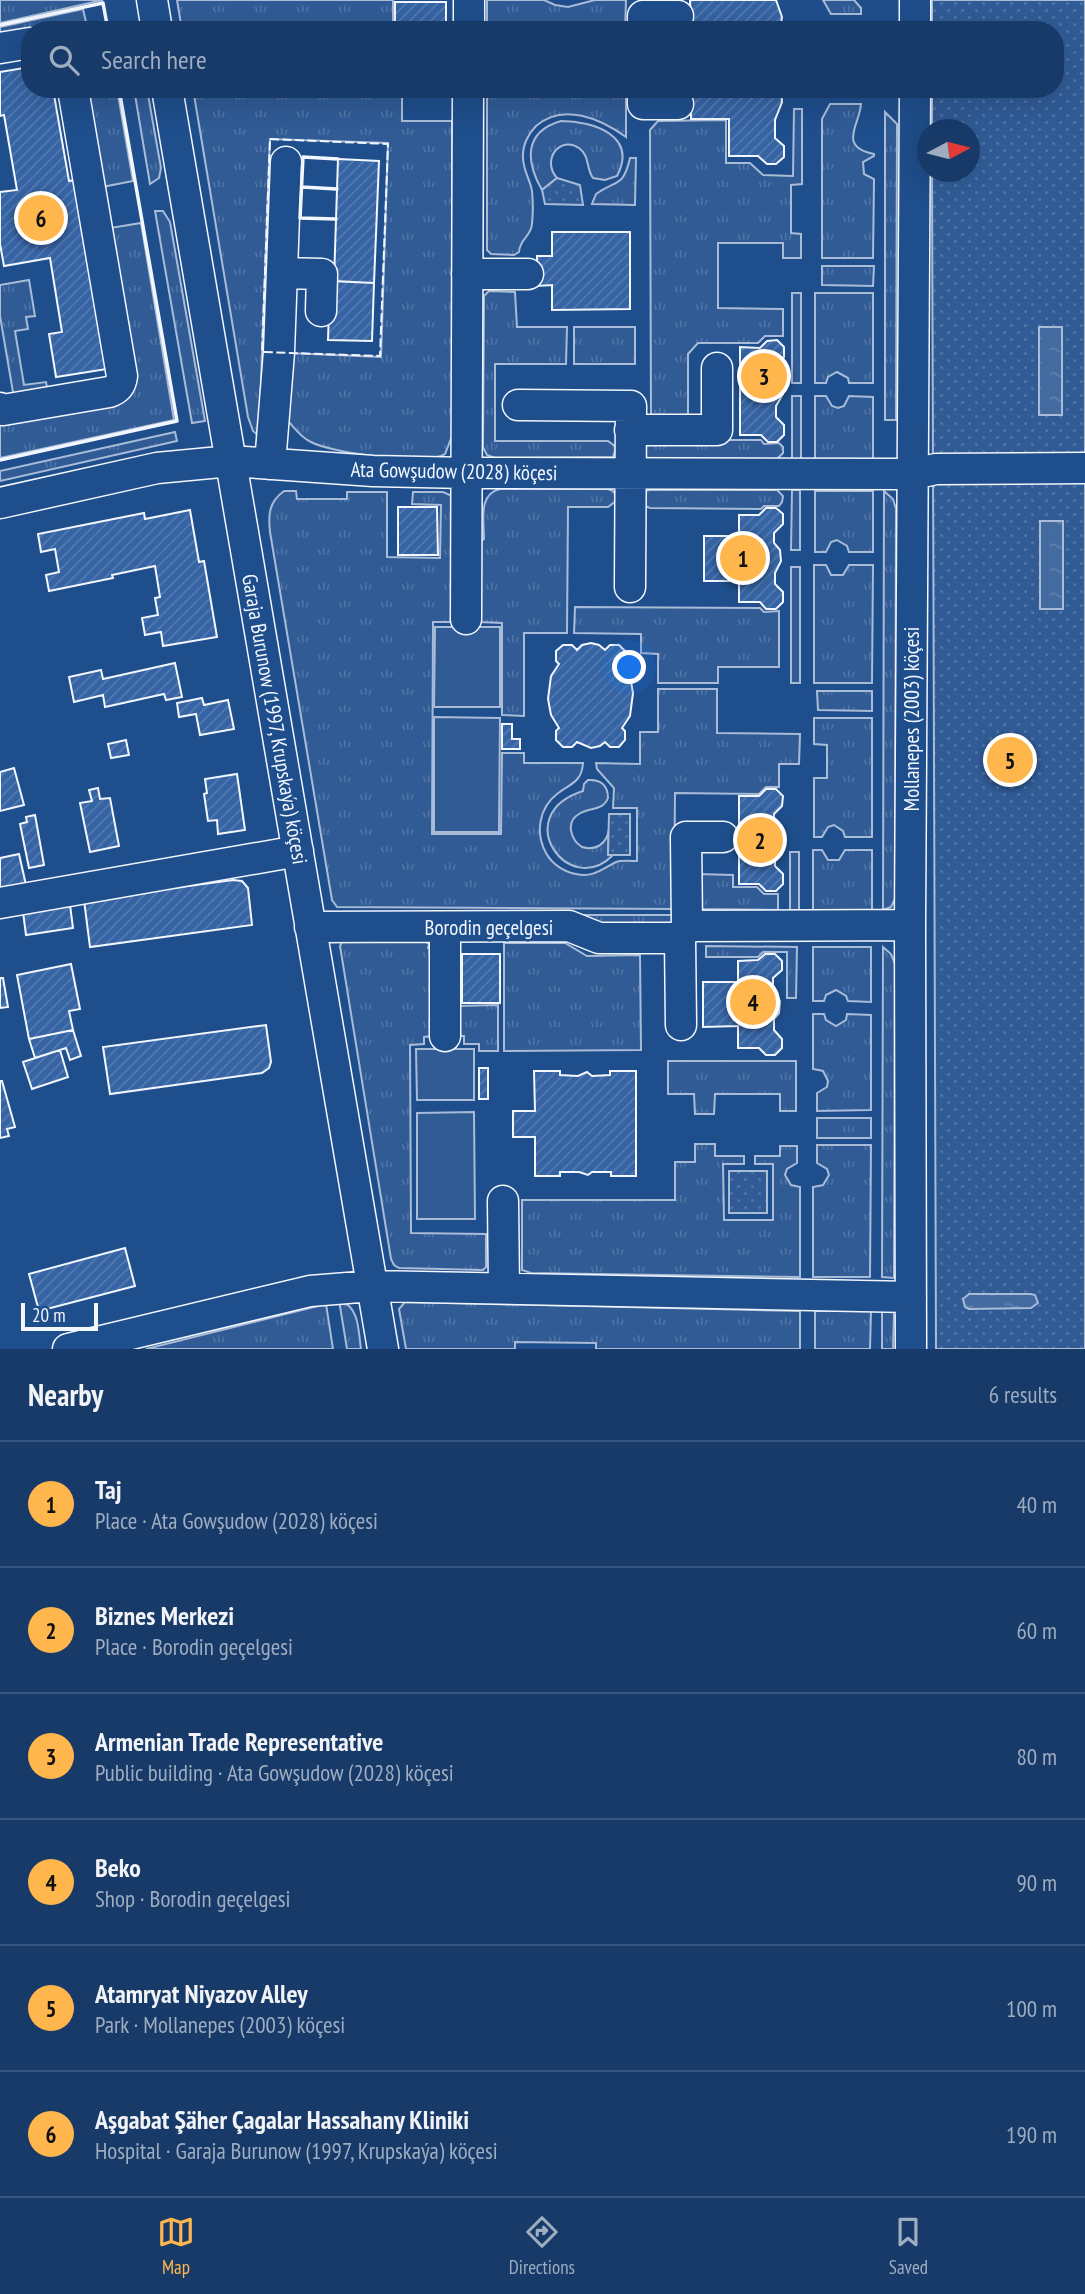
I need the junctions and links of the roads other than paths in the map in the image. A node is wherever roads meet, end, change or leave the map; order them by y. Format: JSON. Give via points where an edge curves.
{"nodes":[{"id":1,"x":152,"y":0,"type":"edge"},
{"id":2,"x":469,"y":0,"type":"edge"},
{"id":3,"x":915,"y":0,"type":"edge"},
{"id":4,"x":678,"y":16,"type":"dead end"},
{"id":5,"x":156,"y":21,"type":"edge"},
{"id":6,"x":469,"y":21,"type":"edge"},
{"id":7,"x":643,"y":21,"type":"edge"},
{"id":8,"x":915,"y":21,"type":"edge"},
{"id":9,"x":21,"y":44,"type":"edge"},
{"id":10,"x":0,"y":48,"type":"edge"},
{"id":11,"x":76,"y":98,"type":"edge"},
{"id":12,"x":169,"y":98,"type":"edge"},
{"id":13,"x":468,"y":98,"type":"edge"},
{"id":14,"x":643,"y":98,"type":"edge"},
{"id":15,"x":915,"y":98,"type":"edge"},
{"id":16,"x":678,"y":104,"type":"dead end"},
{"id":17,"x":286,"y":162,"type":"dead end"},
{"id":18,"x":282,"y":273,"type":"junction"},
{"id":19,"x":467,"y":274,"type":"junction"},
{"id":20,"x":528,"y":274,"type":"dead end"},
{"id":21,"x":321,"y":311,"type":"dead end"},
{"id":22,"x":717,"y":368,"type":"dead end"},
{"id":23,"x":518,"y":405,"type":"dead end"},
{"id":24,"x":0,"y":408,"type":"edge"},
{"id":25,"x":631,"y":430,"type":"junction"},
{"id":26,"x":231,"y":461,"type":"junction"},
{"id":27,"x":270,"y":464,"type":"junction"},
{"id":28,"x":1085,"y":468,"type":"edge"},
{"id":29,"x":467,"y":473,"type":"junction"},
{"id":30,"x":630,"y":473,"type":"junction"},
{"id":31,"x":913,"y":474,"type":"junction"},
{"id":32,"x":0,"y":503,"type":"edge"},
{"id":33,"x":630,"y":587,"type":"dead end"},
{"id":34,"x":466,"y":619,"type":"dead end"},
{"id":35,"x":723,"y":837,"type":"dead end"},
{"id":36,"x":298,"y":851,"type":"junction"},
{"id":37,"x":0,"y":903,"type":"edge"},
{"id":38,"x":910,"y":925,"type":"junction"},
{"id":39,"x":310,"y":927,"type":"junction"},
{"id":40,"x":445,"y":927,"type":"junction"},
{"id":41,"x":684,"y":932,"type":"junction"},
{"id":42,"x":681,"y":1024,"type":"dead end"},
{"id":43,"x":445,"y":1036,"type":"dead end"},
{"id":44,"x":503,"y":1201,"type":"dead end"},
{"id":45,"x":372,"y":1286,"type":"junction"},
{"id":46,"x":504,"y":1288,"type":"junction"},
{"id":47,"x":911,"y":1297,"type":"junction"},
{"id":48,"x":68,"y":1349,"type":"edge"},
{"id":49,"x":383,"y":1349,"type":"edge"},
{"id":50,"x":911,"y":1349,"type":"edge"}],
"edges":[{"from":1,"to":5,"type":"street"},
{"from":2,"to":6,"type":"street"},
{"from":3,"to":8,"type":"street"},
{"from":4,"to":7,"type":"street","via":[[643,16]]},
{"from":9,"to":10,"type":"street"},
{"from":11,"to":24,"type":"street","via":[[121,383],[109,392]]},
{"from":12,"to":26,"type":"street","name":"Garaja Burunow (1997, Krupskaýa) köçesi"},
{"from":13,"to":19,"type":"street"},
{"from":14,"to":16,"type":"street","via":[[643,104]]},
{"from":15,"to":31,"type":"street","name":"Mollanepes (2003) köçesi"},
{"from":17,"to":18,"type":"street"},
{"from":18,"to":21,"type":"street","via":[[322,274]]},
{"from":18,"to":27,"type":"street"},
{"from":19,"to":20,"type":"street"},
{"from":19,"to":29,"type":"street"},
{"from":22,"to":25,"type":"street","via":[[717,430]]},
{"from":23,"to":25,"type":"street","via":[[631,406]]},
{"from":25,"to":30,"type":"street"},
{"from":26,"to":27,"type":"street","name":"Ata Gowşudow (2028) köçesi"},
{"from":26,"to":32,"type":"street","name":"Ata Gowşudow (2028) köçesi","via":[[157,468]]},
{"from":26,"to":36,"type":"street","name":"Garaja Burunow (1997, Krupskaýa) köçesi"},
{"from":27,"to":29,"type":"street","name":"Ata Gowşudow (2028) köçesi"},
{"from":28,"to":31,"type":"street","name":"Ata Gowşudow (2028) köçesi","via":[[936,468]]},
{"from":29,"to":30,"type":"street","name":"Ata Gowşudow (2028) köçesi"},
{"from":29,"to":34,"type":"street"},
{"from":30,"to":31,"type":"street","name":"Ata Gowşudow (2028) köçesi"},
{"from":30,"to":33,"type":"street"},
{"from":31,"to":38,"type":"street","name":"Mollanepes (2003) köçesi"},
{"from":35,"to":41,"type":"street","via":[[687,837]]},
{"from":36,"to":37,"type":"street"},
{"from":36,"to":39,"type":"street","name":"Garaja Burunow (1997, Krupskaýa) köçesi"},
{"from":38,"to":41,"type":"street","name":"Borodin geçelgesi"},
{"from":38,"to":47,"type":"street","name":"Mollanepes (2003) köçesi"},
{"from":39,"to":40,"type":"street","name":"Borodin geçelgesi"},
{"from":39,"to":45,"type":"street","name":"Garaja Burunow (1997, Krupskaýa) köçesi"},
{"from":40,"to":41,"type":"street","name":"Borodin geçelgesi","via":[[569,926],[599,938]]},
{"from":40,"to":43,"type":"street"},
{"from":41,"to":42,"type":"street"},
{"from":44,"to":46,"type":"street"},
{"from":45,"to":46,"type":"street"},
{"from":45,"to":48,"type":"street","via":[[310,1291]]},
{"from":45,"to":49,"type":"street","name":"Garaja Burunow (1997, Krupskaýa) köçesi"},
{"from":46,"to":47,"type":"street"},
{"from":47,"to":50,"type":"street","name":"Mollanepes (2003) köçesi"}]}
